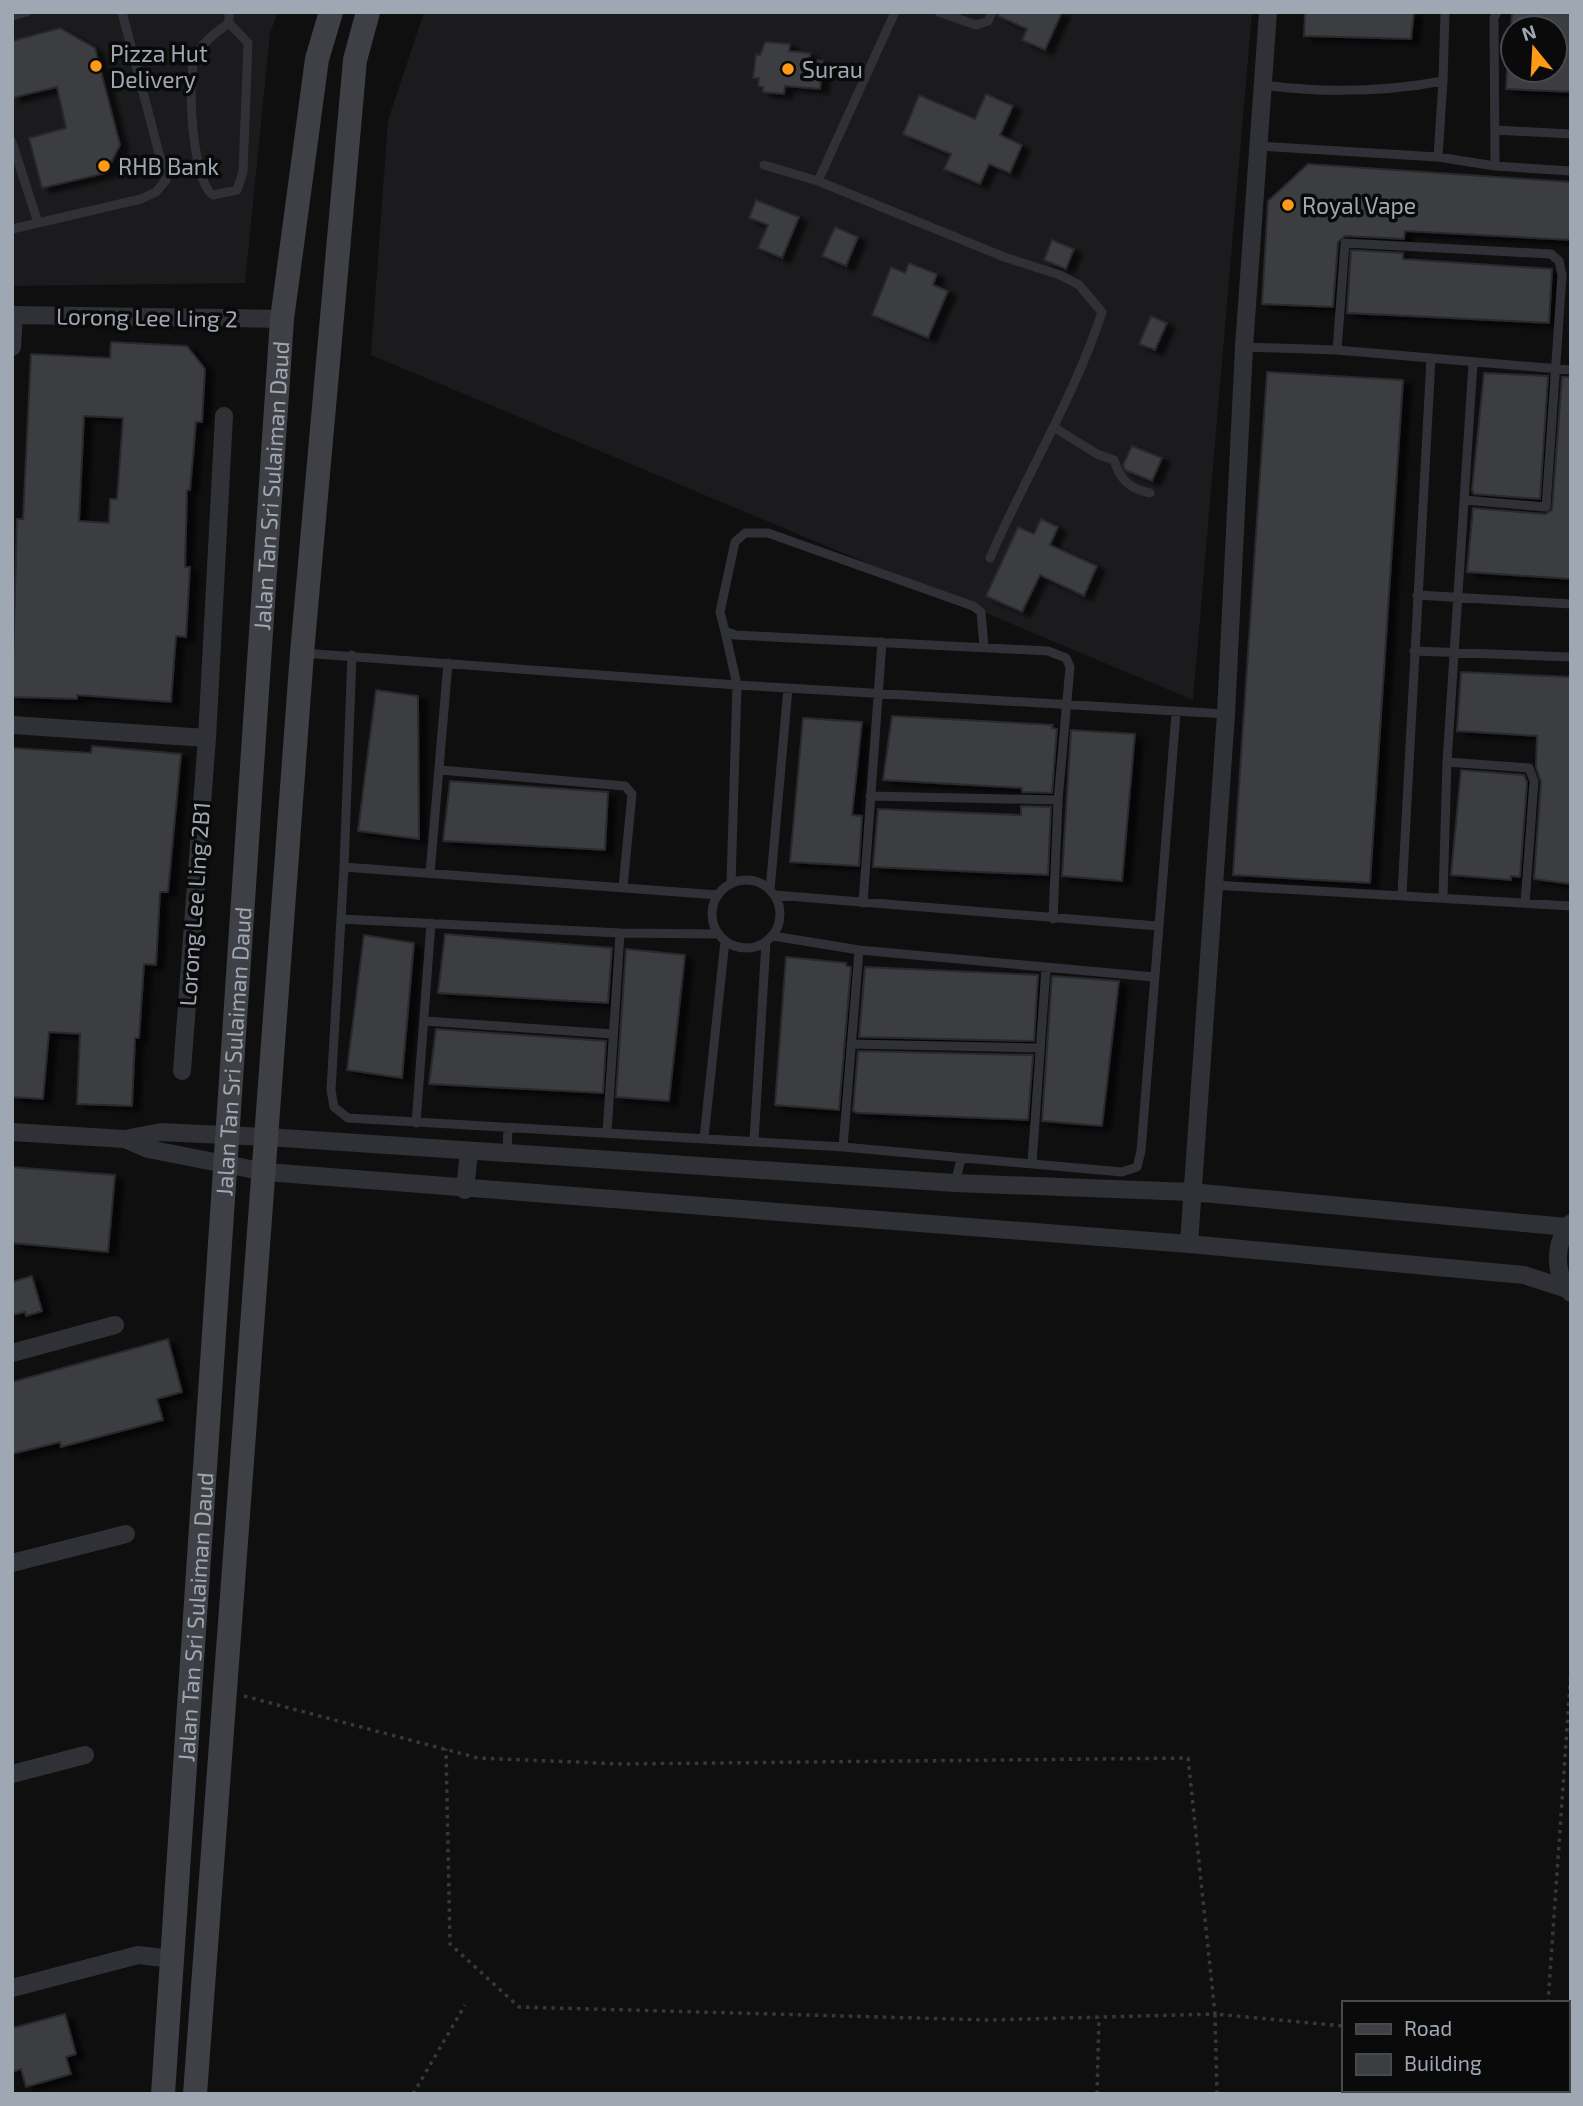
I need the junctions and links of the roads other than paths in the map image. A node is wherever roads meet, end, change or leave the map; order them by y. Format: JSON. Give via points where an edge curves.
{"nodes":[{"id":1,"x":27,"y":12,"type":"edge"},
{"id":2,"x":122,"y":12,"type":"edge"},
{"id":3,"x":229,"y":12,"type":"edge"},
{"id":4,"x":331,"y":12,"type":"edge"},
{"id":5,"x":368,"y":12,"type":"edge"},
{"id":6,"x":895,"y":12,"type":"edge"},
{"id":7,"x":939,"y":12,"type":"edge"},
{"id":8,"x":992,"y":12,"type":"edge"},
{"id":9,"x":1268,"y":12,"type":"edge"},
{"id":10,"x":1445,"y":12,"type":"edge"},
{"id":11,"x":1497,"y":12,"type":"edge"},
{"id":12,"x":12,"y":16,"type":"edge"},
{"id":13,"x":229,"y":23,"type":"junction"},
{"id":14,"x":1443,"y":81,"type":"junction"},
{"id":15,"x":1263,"y":85,"type":"junction"},
{"id":16,"x":1495,"y":130,"type":"junction"},
{"id":17,"x":1571,"y":134,"type":"edge"},
{"id":18,"x":12,"y":142,"type":"edge"},
{"id":19,"x":1258,"y":146,"type":"junction"},
{"id":20,"x":1438,"y":157,"type":"junction"},
{"id":21,"x":764,"y":165,"type":"dead end"},
{"id":22,"x":1495,"y":166,"type":"junction"},
{"id":23,"x":1571,"y":171,"type":"edge"},
{"id":24,"x":818,"y":181,"type":"junction"},
{"id":25,"x":38,"y":223,"type":"junction"},
{"id":26,"x":12,"y":229,"type":"edge"},
{"id":27,"x":13,"y":315,"type":"edge"},
{"id":28,"x":282,"y":319,"type":"junction"},
{"id":29,"x":12,"y":347,"type":"edge"},
{"id":30,"x":1244,"y":347,"type":"junction"},
{"id":31,"x":1337,"y":350,"type":"junction"},
{"id":32,"x":1432,"y":358,"type":"junction"},
{"id":33,"x":1473,"y":363,"type":"junction"},
{"id":34,"x":1556,"y":369,"type":"junction"},
{"id":35,"x":1571,"y":370,"type":"edge"},
{"id":36,"x":224,"y":415,"type":"dead end"},
{"id":37,"x":1055,"y":428,"type":"junction"},
{"id":38,"x":1150,"y":493,"type":"dead end"},
{"id":39,"x":1464,"y":500,"type":"junction"},
{"id":40,"x":990,"y":558,"type":"dead end"},
{"id":41,"x":1418,"y":594,"type":"junction"},
{"id":42,"x":1458,"y":596,"type":"junction"},
{"id":43,"x":1571,"y":604,"type":"edge"},
{"id":44,"x":725,"y":631,"type":"junction"},
{"id":45,"x":883,"y":642,"type":"junction"},
{"id":46,"x":984,"y":647,"type":"junction"},
{"id":47,"x":1414,"y":651,"type":"junction"},
{"id":48,"x":1454,"y":652,"type":"junction"},
{"id":49,"x":302,"y":653,"type":"junction"},
{"id":50,"x":352,"y":655,"type":"junction"},
{"id":51,"x":1571,"y":657,"type":"edge"},
{"id":52,"x":448,"y":663,"type":"junction"},
{"id":53,"x":737,"y":685,"type":"junction"},
{"id":54,"x":788,"y":688,"type":"junction"},
{"id":55,"x":878,"y":694,"type":"junction"},
{"id":56,"x":1068,"y":706,"type":"junction"},
{"id":57,"x":1175,"y":713,"type":"junction"},
{"id":58,"x":1226,"y":714,"type":"junction"},
{"id":59,"x":12,"y":725,"type":"edge"},
{"id":60,"x":207,"y":738,"type":"junction"},
{"id":61,"x":1447,"y":762,"type":"junction"},
{"id":62,"x":440,"y":771,"type":"junction"},
{"id":63,"x":870,"y":796,"type":"junction"},
{"id":64,"x":1058,"y":800,"type":"junction"},
{"id":65,"x":344,"y":867,"type":"junction"},
{"id":66,"x":430,"y":873,"type":"junction"},
{"id":67,"x":731,"y":884,"type":"junction"},
{"id":68,"x":1214,"y":885,"type":"junction"},
{"id":69,"x":623,"y":887,"type":"junction"},
{"id":70,"x":773,"y":893,"type":"junction"},
{"id":71,"x":1402,"y":894,"type":"junction"},
{"id":72,"x":718,"y":895,"type":"junction"},
{"id":73,"x":1443,"y":897,"type":"junction"},
{"id":74,"x":863,"y":902,"type":"junction"},
{"id":75,"x":1525,"y":903,"type":"junction"},
{"id":76,"x":1571,"y":906,"type":"edge"},
{"id":77,"x":341,"y":919,"type":"junction"},
{"id":78,"x":1052,"y":919,"type":"junction"},
{"id":79,"x":431,"y":923,"type":"junction"},
{"id":80,"x":1158,"y":926,"type":"junction"},
{"id":81,"x":620,"y":933,"type":"junction"},
{"id":82,"x":722,"y":938,"type":"junction"},
{"id":83,"x":769,"y":939,"type":"junction"},
{"id":84,"x":859,"y":950,"type":"junction"},
{"id":85,"x":1046,"y":968,"type":"junction"},
{"id":86,"x":1154,"y":977,"type":"junction"},
{"id":87,"x":425,"y":1021,"type":"junction"},
{"id":88,"x":613,"y":1034,"type":"junction"},
{"id":89,"x":851,"y":1044,"type":"junction"},
{"id":90,"x":1040,"y":1048,"type":"junction"},
{"id":91,"x":182,"y":1071,"type":"dead end"},
{"id":92,"x":416,"y":1123,"type":"junction"},
{"id":93,"x":509,"y":1128,"type":"junction"},
{"id":94,"x":12,"y":1132,"type":"edge"},
{"id":95,"x":607,"y":1133,"type":"junction"},
{"id":96,"x":227,"y":1136,"type":"junction"},
{"id":97,"x":268,"y":1137,"type":"junction"},
{"id":98,"x":704,"y":1138,"type":"junction"},
{"id":99,"x":125,"y":1139,"type":"junction"},
{"id":100,"x":754,"y":1141,"type":"junction"},
{"id":101,"x":843,"y":1147,"type":"junction"},
{"id":102,"x":469,"y":1152,"type":"junction"},
{"id":103,"x":507,"y":1154,"type":"junction"},
{"id":104,"x":961,"y":1159,"type":"junction"},
{"id":105,"x":1032,"y":1163,"type":"junction"},
{"id":106,"x":225,"y":1167,"type":"junction"},
{"id":107,"x":265,"y":1172,"type":"junction"},
{"id":108,"x":955,"y":1183,"type":"junction"},
{"id":109,"x":465,"y":1190,"type":"junction"},
{"id":110,"x":1191,"y":1192,"type":"junction"},
{"id":111,"x":1569,"y":1225,"type":"edge"},
{"id":112,"x":1189,"y":1244,"type":"junction"},
{"id":113,"x":1569,"y":1291,"type":"edge"},
{"id":114,"x":114,"y":1325,"type":"dead end"},
{"id":115,"x":12,"y":1353,"type":"edge"},
{"id":116,"x":126,"y":1534,"type":"dead end"},
{"id":117,"x":12,"y":1563,"type":"edge"},
{"id":118,"x":85,"y":1755,"type":"dead end"},
{"id":119,"x":12,"y":1774,"type":"edge"},
{"id":120,"x":172,"y":1959,"type":"junction"},
{"id":121,"x":12,"y":1988,"type":"edge"},
{"id":122,"x":163,"y":2094,"type":"edge"},
{"id":123,"x":195,"y":2094,"type":"edge"}],
"edges":[{"from":1,"to":12,"type":"lane"},
{"from":2,"to":25,"type":"lane","via":[[166,180],[156,192],[141,199]]},
{"from":3,"to":13,"type":"lane"},
{"from":4,"to":28,"type":"main road","name":"Jalan Tan Sri Sulaiman Daud","via":[[317,60]]},
{"from":5,"to":49,"type":"main road","name":"Jalan Tan Sri Sulaiman Daud","via":[[355,60]]},
{"from":6,"to":24,"type":"lane"},
{"from":7,"to":8,"type":"lane","via":[[976,25],[988,21]]},
{"from":9,"to":15,"type":"street"},
{"from":10,"to":14,"type":"lane"},
{"from":11,"to":16,"type":"lane"},
{"from":13,"to":13,"type":"lane","via":[[205,42],[192,75],[190,105],[203,184],[214,195],[237,190],[243,172],[248,43]]},
{"from":14,"to":15,"type":"lane","via":[[1400,89]]},
{"from":14,"to":20,"type":"lane"},
{"from":15,"to":19,"type":"street"},
{"from":16,"to":17,"type":"lane"},
{"from":16,"to":22,"type":"lane"},
{"from":18,"to":25,"type":"lane"},
{"from":19,"to":20,"type":"lane"},
{"from":19,"to":30,"type":"street"},
{"from":20,"to":22,"type":"lane"},
{"from":21,"to":24,"type":"lane"},
{"from":22,"to":23,"type":"lane"},
{"from":24,"to":37,"type":"lane","via":[[1079,285],[1102,312]]},
{"from":25,"to":26,"type":"lane"},
{"from":27,"to":28,"type":"street","name":"Lorong Lee Ling 2"},
{"from":27,"to":29,"type":"street"},
{"from":28,"to":96,"type":"main road","name":"Jalan Tan Sri Sulaiman Daud"},
{"from":30,"to":31,"type":"lane"},
{"from":30,"to":58,"type":"street"},
{"from":31,"to":32,"type":"lane"},
{"from":31,"to":34,"type":"lane","via":[[1345,243],[1551,254],[1559,261],[1562,275]]},
{"from":32,"to":33,"type":"lane"},
{"from":32,"to":41,"type":"lane"},
{"from":33,"to":34,"type":"lane"},
{"from":33,"to":39,"type":"lane"},
{"from":34,"to":35,"type":"lane"},
{"from":34,"to":39,"type":"lane","via":[[1546,507]]},
{"from":36,"to":60,"type":"street","name":"Lorong Lee Ling 2B1"},
{"from":37,"to":38,"type":"lane","via":[[1114,460],[1127,484]]},
{"from":37,"to":40,"type":"lane","via":[[1018,493]]},
{"from":39,"to":42,"type":"lane"},
{"from":41,"to":42,"type":"lane"},
{"from":41,"to":47,"type":"lane"},
{"from":42,"to":43,"type":"lane"},
{"from":42,"to":48,"type":"lane"},
{"from":44,"to":45,"type":"lane"},
{"from":44,"to":46,"type":"lane","via":[[720,612],[734,542],[755,531],[973,606],[981,612]]},
{"from":44,"to":53,"type":"lane"},
{"from":45,"to":46,"type":"lane"},
{"from":45,"to":55,"type":"lane"},
{"from":46,"to":56,"type":"lane","via":[[1048,651],[1066,658],[1070,667]]},
{"from":47,"to":48,"type":"lane"},
{"from":47,"to":71,"type":"lane"},
{"from":48,"to":51,"type":"lane"},
{"from":48,"to":61,"type":"lane"},
{"from":49,"to":50,"type":"lane"},
{"from":49,"to":97,"type":"main road","name":"Jalan Tan Sri Sulaiman Daud"},
{"from":50,"to":52,"type":"lane"},
{"from":50,"to":65,"type":"lane"},
{"from":52,"to":53,"type":"lane"},
{"from":52,"to":62,"type":"lane"},
{"from":53,"to":54,"type":"lane"},
{"from":53,"to":67,"type":"lane"},
{"from":54,"to":55,"type":"lane"},
{"from":54,"to":70,"type":"lane"},
{"from":55,"to":56,"type":"lane"},
{"from":55,"to":63,"type":"lane"},
{"from":56,"to":57,"type":"lane"},
{"from":56,"to":64,"type":"lane"},
{"from":57,"to":58,"type":"lane"},
{"from":57,"to":80,"type":"lane"},
{"from":58,"to":68,"type":"street"},
{"from":59,"to":60,"type":"street"},
{"from":60,"to":91,"type":"street","name":"Lorong Lee Ling 2B1"},
{"from":61,"to":73,"type":"lane"},
{"from":61,"to":75,"type":"lane","via":[[1529,768],[1534,781]]},
{"from":62,"to":66,"type":"lane"},
{"from":62,"to":69,"type":"lane","via":[[625,786],[632,794]]},
{"from":63,"to":64,"type":"lane"},
{"from":63,"to":74,"type":"lane"},
{"from":64,"to":78,"type":"lane"},
{"from":65,"to":66,"type":"lane"},
{"from":65,"to":77,"type":"lane"},
{"from":66,"to":69,"type":"lane"},
{"from":67,"to":70,"type":"lane","via":[[752,881]]},
{"from":67,"to":72,"type":"lane"},
{"from":68,"to":71,"type":"lane"},
{"from":68,"to":110,"type":"street"},
{"from":69,"to":72,"type":"lane"},
{"from":70,"to":74,"type":"lane"},
{"from":70,"to":83,"type":"lane","via":[[781,916]]},
{"from":71,"to":73,"type":"lane"},
{"from":72,"to":82,"type":"lane","via":[[712,914]]},
{"from":73,"to":75,"type":"lane"},
{"from":74,"to":78,"type":"lane"},
{"from":75,"to":76,"type":"lane"},
{"from":77,"to":79,"type":"lane"},
{"from":77,"to":92,"type":"lane","via":[[331,1090],[334,1107],[348,1118]]},
{"from":78,"to":80,"type":"lane"},
{"from":79,"to":81,"type":"lane"},
{"from":79,"to":87,"type":"lane"},
{"from":80,"to":86,"type":"lane"},
{"from":81,"to":82,"type":"lane"},
{"from":81,"to":88,"type":"lane"},
{"from":82,"to":83,"type":"lane","via":[[746,949]]},
{"from":82,"to":98,"type":"lane"},
{"from":83,"to":84,"type":"lane"},
{"from":83,"to":100,"type":"lane"},
{"from":84,"to":85,"type":"lane"},
{"from":84,"to":89,"type":"lane"},
{"from":85,"to":86,"type":"lane"},
{"from":85,"to":90,"type":"lane"},
{"from":86,"to":105,"type":"lane","via":[[1137,1167],[1122,1172]]},
{"from":87,"to":88,"type":"lane"},
{"from":87,"to":92,"type":"lane"},
{"from":88,"to":95,"type":"lane"},
{"from":89,"to":90,"type":"lane"},
{"from":89,"to":101,"type":"lane"},
{"from":90,"to":105,"type":"lane"},
{"from":92,"to":93,"type":"lane"},
{"from":93,"to":95,"type":"lane"},
{"from":93,"to":103,"type":"lane"},
{"from":94,"to":99,"type":"street"},
{"from":95,"to":98,"type":"lane"},
{"from":96,"to":97,"type":"street"},
{"from":96,"to":99,"type":"street","via":[[162,1132]]},
{"from":96,"to":106,"type":"main road","name":"Jalan Tan Sri Sulaiman Daud"},
{"from":97,"to":102,"type":"street"},
{"from":97,"to":107,"type":"main road","name":"Jalan Tan Sri Sulaiman Daud"},
{"from":98,"to":100,"type":"lane"},
{"from":99,"to":106,"type":"street"},
{"from":100,"to":101,"type":"lane"},
{"from":101,"to":104,"type":"lane"},
{"from":102,"to":103,"type":"street"},
{"from":102,"to":109,"type":"street"},
{"from":103,"to":108,"type":"street"},
{"from":104,"to":105,"type":"lane"},
{"from":104,"to":108,"type":"lane"},
{"from":106,"to":107,"type":"street"},
{"from":106,"to":120,"type":"main road","name":"Jalan Tan Sri Sulaiman Daud"},
{"from":107,"to":109,"type":"street"},
{"from":107,"to":123,"type":"main road","name":"Jalan Tan Sri Sulaiman Daud"},
{"from":108,"to":110,"type":"street"},
{"from":109,"to":112,"type":"street"},
{"from":110,"to":111,"type":"street"},
{"from":110,"to":112,"type":"street"},
{"from":111,"to":113,"type":"street","via":[[1557,1258]]},
{"from":112,"to":113,"type":"street","via":[[1524,1275]]},
{"from":114,"to":115,"type":"street"},
{"from":116,"to":117,"type":"street"},
{"from":118,"to":119,"type":"street"},
{"from":120,"to":121,"type":"street","via":[[138,1955]]},
{"from":120,"to":122,"type":"main road","name":"Jalan Tan Sri Sulaiman Daud"}]}
